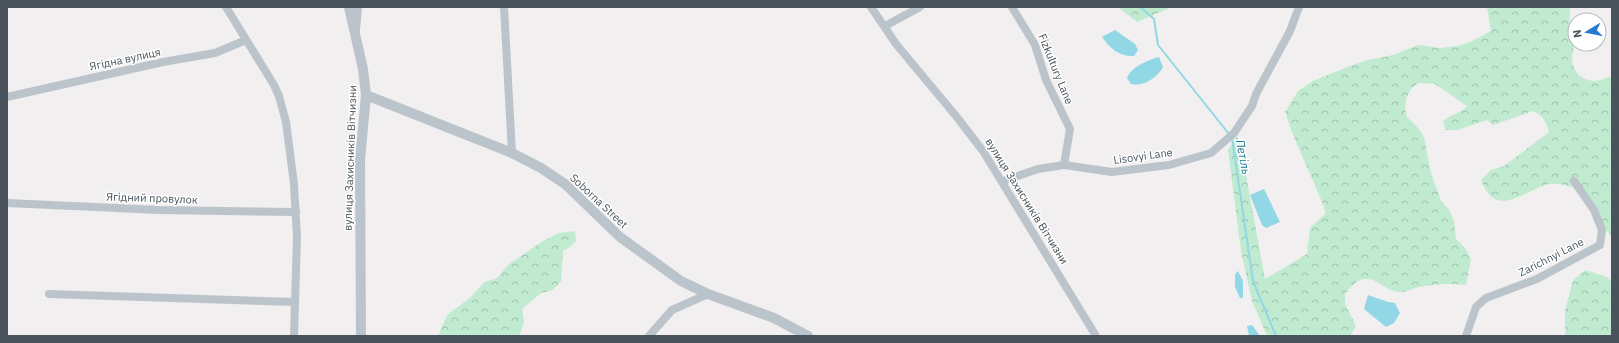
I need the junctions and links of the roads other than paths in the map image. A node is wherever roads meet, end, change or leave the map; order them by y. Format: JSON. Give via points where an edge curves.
{"nodes":[{"id":1,"x":226,"y":7,"type":"edge"},
{"id":2,"x":349,"y":7,"type":"edge"},
{"id":3,"x":358,"y":7,"type":"edge"},
{"id":4,"x":504,"y":7,"type":"edge"},
{"id":5,"x":871,"y":7,"type":"edge"},
{"id":6,"x":920,"y":7,"type":"edge"},
{"id":7,"x":1012,"y":7,"type":"edge"},
{"id":8,"x":1299,"y":7,"type":"edge"},
{"id":9,"x":885,"y":26,"type":"junction"},
{"id":10,"x":356,"y":34,"type":"junction"},
{"id":11,"x":246,"y":40,"type":"junction"},
{"id":12,"x":366,"y":95,"type":"junction"},
{"id":13,"x":7,"y":97,"type":"edge"},
{"id":14,"x":512,"y":153,"type":"junction"},
{"id":15,"x":1064,"y":165,"type":"junction"},
{"id":16,"x":1003,"y":181,"type":"junction"},
{"id":17,"x":1574,"y":181,"type":"dead end"},
{"id":18,"x":7,"y":203,"type":"edge"},
{"id":19,"x":296,"y":212,"type":"junction"},
{"id":20,"x":49,"y":294,"type":"dead end"},
{"id":21,"x":708,"y":294,"type":"junction"},
{"id":22,"x":294,"y":302,"type":"junction"},
{"id":23,"x":294,"y":336,"type":"edge"},
{"id":24,"x":361,"y":336,"type":"edge"},
{"id":25,"x":649,"y":336,"type":"edge"},
{"id":26,"x":808,"y":336,"type":"edge"},
{"id":27,"x":1096,"y":336,"type":"edge"},
{"id":28,"x":1466,"y":336,"type":"edge"}],
"edges":[{"from":1,"to":11,"type":"street"},
{"from":2,"to":10,"type":"street","name":"вулиця Захисників Вітчизни"},
{"from":3,"to":10,"type":"street"},
{"from":4,"to":14,"type":"street"},
{"from":5,"to":9,"type":"street","name":"вулиця Захисників Вітчизни"},
{"from":6,"to":9,"type":"street"},
{"from":7,"to":15,"type":"street","name":"Fizkultury Lane","via":[[1035,45],[1046,80],[1070,128]]},
{"from":8,"to":15,"type":"street","name":"Lisovyi Lane","via":[[1290,31],[1252,106],[1234,133],[1211,153],[1169,165],[1112,172]]},
{"from":9,"to":16,"type":"street","name":"вулиця Захисників Вітчизни","via":[[896,44],[956,116]]},
{"from":10,"to":12,"type":"street","name":"вулиця Захисників Вітчизни"},
{"from":11,"to":13,"type":"street","name":"Ягідна вулиця","via":[[214,53],[162,62]]},
{"from":11,"to":19,"type":"street","via":[[279,96],[286,122]]},
{"from":12,"to":14,"type":"street","name":"Soborna Street"},
{"from":12,"to":24,"type":"street","name":"вулиця Захисників Вітчизни","via":[[360,160]]},
{"from":14,"to":21,"type":"street","name":"Soborna Street","via":[[565,184],[620,237],[681,281]]},
{"from":15,"to":16,"type":"street","name":"Lisovyi Lane","via":[[1038,169]]},
{"from":16,"to":27,"type":"street","name":"вулиця Захисників Вітчизни"},
{"from":17,"to":28,"type":"street","name":"Zarichnyi Lane","via":[[1594,210],[1602,230],[1600,245],[1537,279],[1486,298],[1476,307]]},
{"from":18,"to":19,"type":"street","name":"Ягідний провулок","via":[[160,210]]},
{"from":19,"to":22,"type":"street"},
{"from":20,"to":22,"type":"street"},
{"from":21,"to":25,"type":"street","via":[[672,310]]},
{"from":21,"to":26,"type":"street","name":"Soborna Street","via":[[774,318]]},
{"from":22,"to":23,"type":"street"}]}
